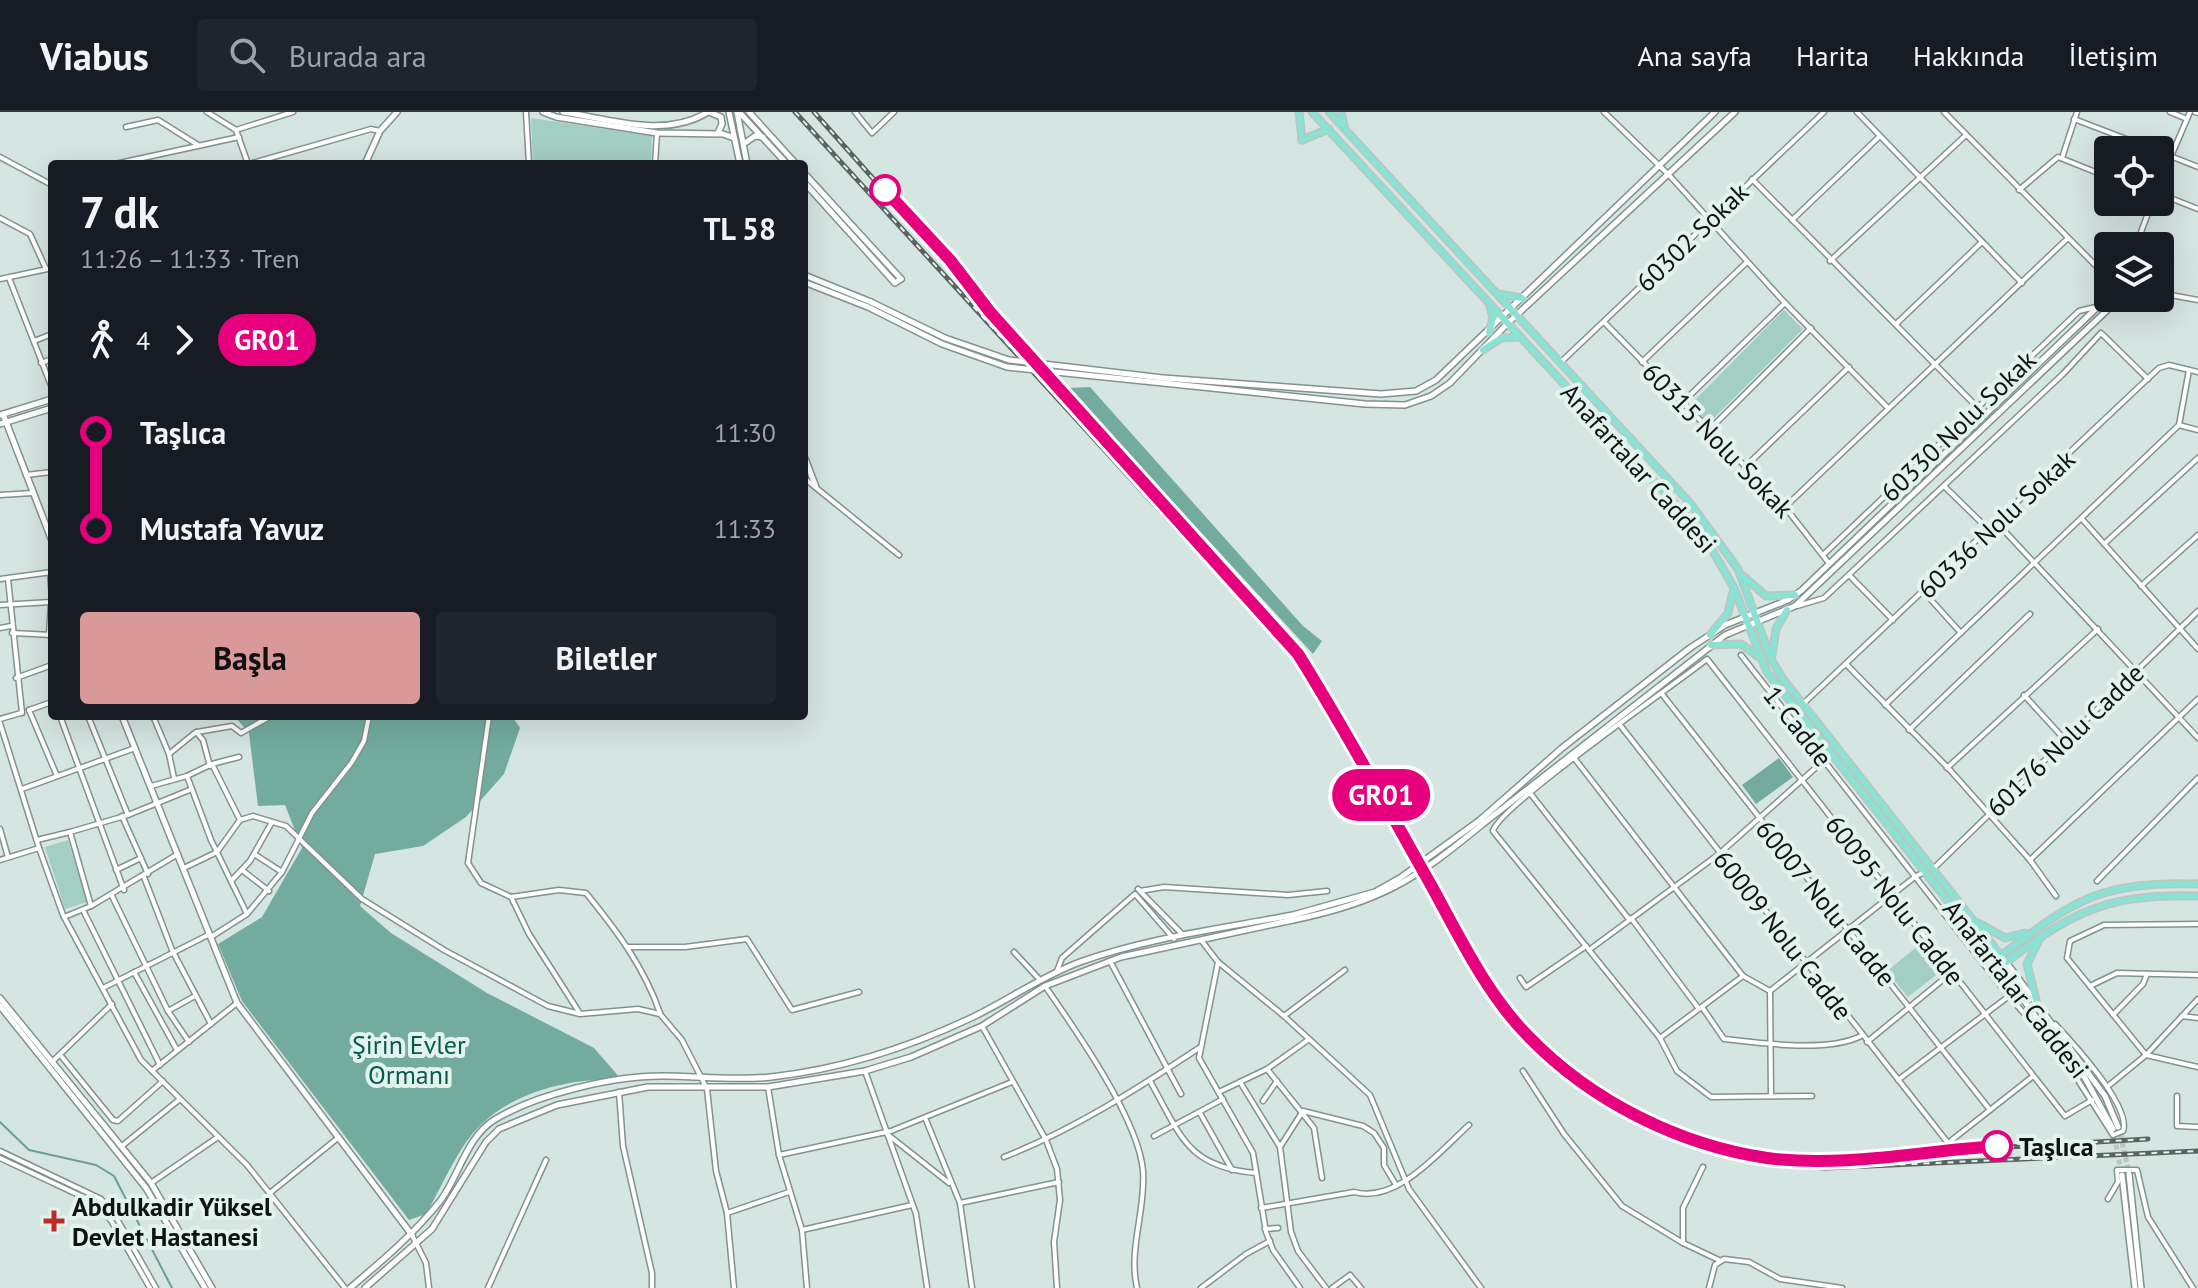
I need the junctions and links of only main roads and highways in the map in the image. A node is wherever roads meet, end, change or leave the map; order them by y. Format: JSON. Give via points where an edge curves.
{"nodes":[{"id":1,"x":1299,"y":112,"type":"edge"},
{"id":2,"x":1312,"y":112,"type":"edge"},
{"id":3,"x":1329,"y":112,"type":"edge"},
{"id":4,"x":1341,"y":112,"type":"edge"},
{"id":5,"x":1329,"y":129,"type":"junction"},
{"id":6,"x":1345,"y":129,"type":"junction"},
{"id":7,"x":1497,"y":293,"type":"junction"},
{"id":8,"x":1522,"y":298,"type":"road end"},
{"id":9,"x":1487,"y":299,"type":"junction"},
{"id":10,"x":1489,"y":332,"type":"road end"},
{"id":11,"x":1520,"y":337,"type":"junction"},
{"id":12,"x":1483,"y":350,"type":"road end"},
{"id":13,"x":1738,"y":569,"type":"junction"},
{"id":14,"x":1734,"y":588,"type":"junction"},
{"id":15,"x":1795,"y":595,"type":"road end"},
{"id":16,"x":1787,"y":610,"type":"road end"},
{"id":17,"x":1710,"y":635,"type":"road end"},
{"id":18,"x":1711,"y":645,"type":"road end"},
{"id":19,"x":1760,"y":658,"type":"junction"},
{"id":20,"x":1771,"y":659,"type":"junction"},
{"id":21,"x":1929,"y":871,"type":"junction"},
{"id":22,"x":2198,"y":884,"type":"edge"},
{"id":23,"x":2198,"y":896,"type":"edge"},
{"id":24,"x":1969,"y":917,"type":"junction"},
{"id":25,"x":2041,"y":930,"type":"junction"},
{"id":26,"x":2000,"y":961,"type":"junction"},
{"id":27,"x":2036,"y":1000,"type":"road end"}],
"edges":[{"from":1,"to":5,"type":"main road","via":[[1302,140]]},
{"from":2,"to":5,"type":"main road","name":"Anafartalar Caddesi"},
{"from":3,"to":6,"type":"main road","name":"Anafartalar Caddesi"},
{"from":4,"to":6,"type":"main road"},
{"from":5,"to":9,"type":"main road","name":"Anafartalar Caddesi"},
{"from":6,"to":7,"type":"main road","name":"Anafartalar Caddesi"},
{"from":7,"to":8,"type":"main road"},
{"from":7,"to":13,"type":"main road","name":"Anafartalar Caddesi","via":[[1690,503]]},
{"from":9,"to":10,"type":"main road","via":[[1493,318]]},
{"from":9,"to":11,"type":"main road","name":"Anafartalar Caddesi"},
{"from":11,"to":12,"type":"main road","via":[[1501,338]]},
{"from":11,"to":14,"type":"main road","name":"Anafartalar Caddesi","via":[[1703,534]]},
{"from":13,"to":15,"type":"main road","via":[[1766,596]]},
{"from":13,"to":20,"type":"main road","name":"Anafartalar Caddesi"},
{"from":14,"to":17,"type":"main road","via":[[1728,613]]},
{"from":14,"to":19,"type":"main road","name":"Anafartalar Caddesi"},
{"from":16,"to":20,"type":"main road","via":[[1776,629]]},
{"from":18,"to":19,"type":"main road","via":[[1741,644]]},
{"from":19,"to":21,"type":"main road","name":"Anafartalar Caddesi","via":[[1828,758]]},
{"from":20,"to":21,"type":"main road","name":"Anafartalar Caddesi"},
{"from":21,"to":24,"type":"main road","name":"Anafartalar Caddesi"},
{"from":21,"to":26,"type":"main road","name":"Anafartalar Caddesi"},
{"from":22,"to":25,"type":"main road","via":[[2096,893]]},
{"from":23,"to":25,"type":"main road","via":[[2111,901]]},
{"from":24,"to":25,"type":"main road","via":[[2005,938]]},
{"from":24,"to":26,"type":"main road","name":"Anafartalar Caddesi"},
{"from":25,"to":26,"type":"main road"},
{"from":25,"to":27,"type":"main road","via":[[2027,964]]}]}
